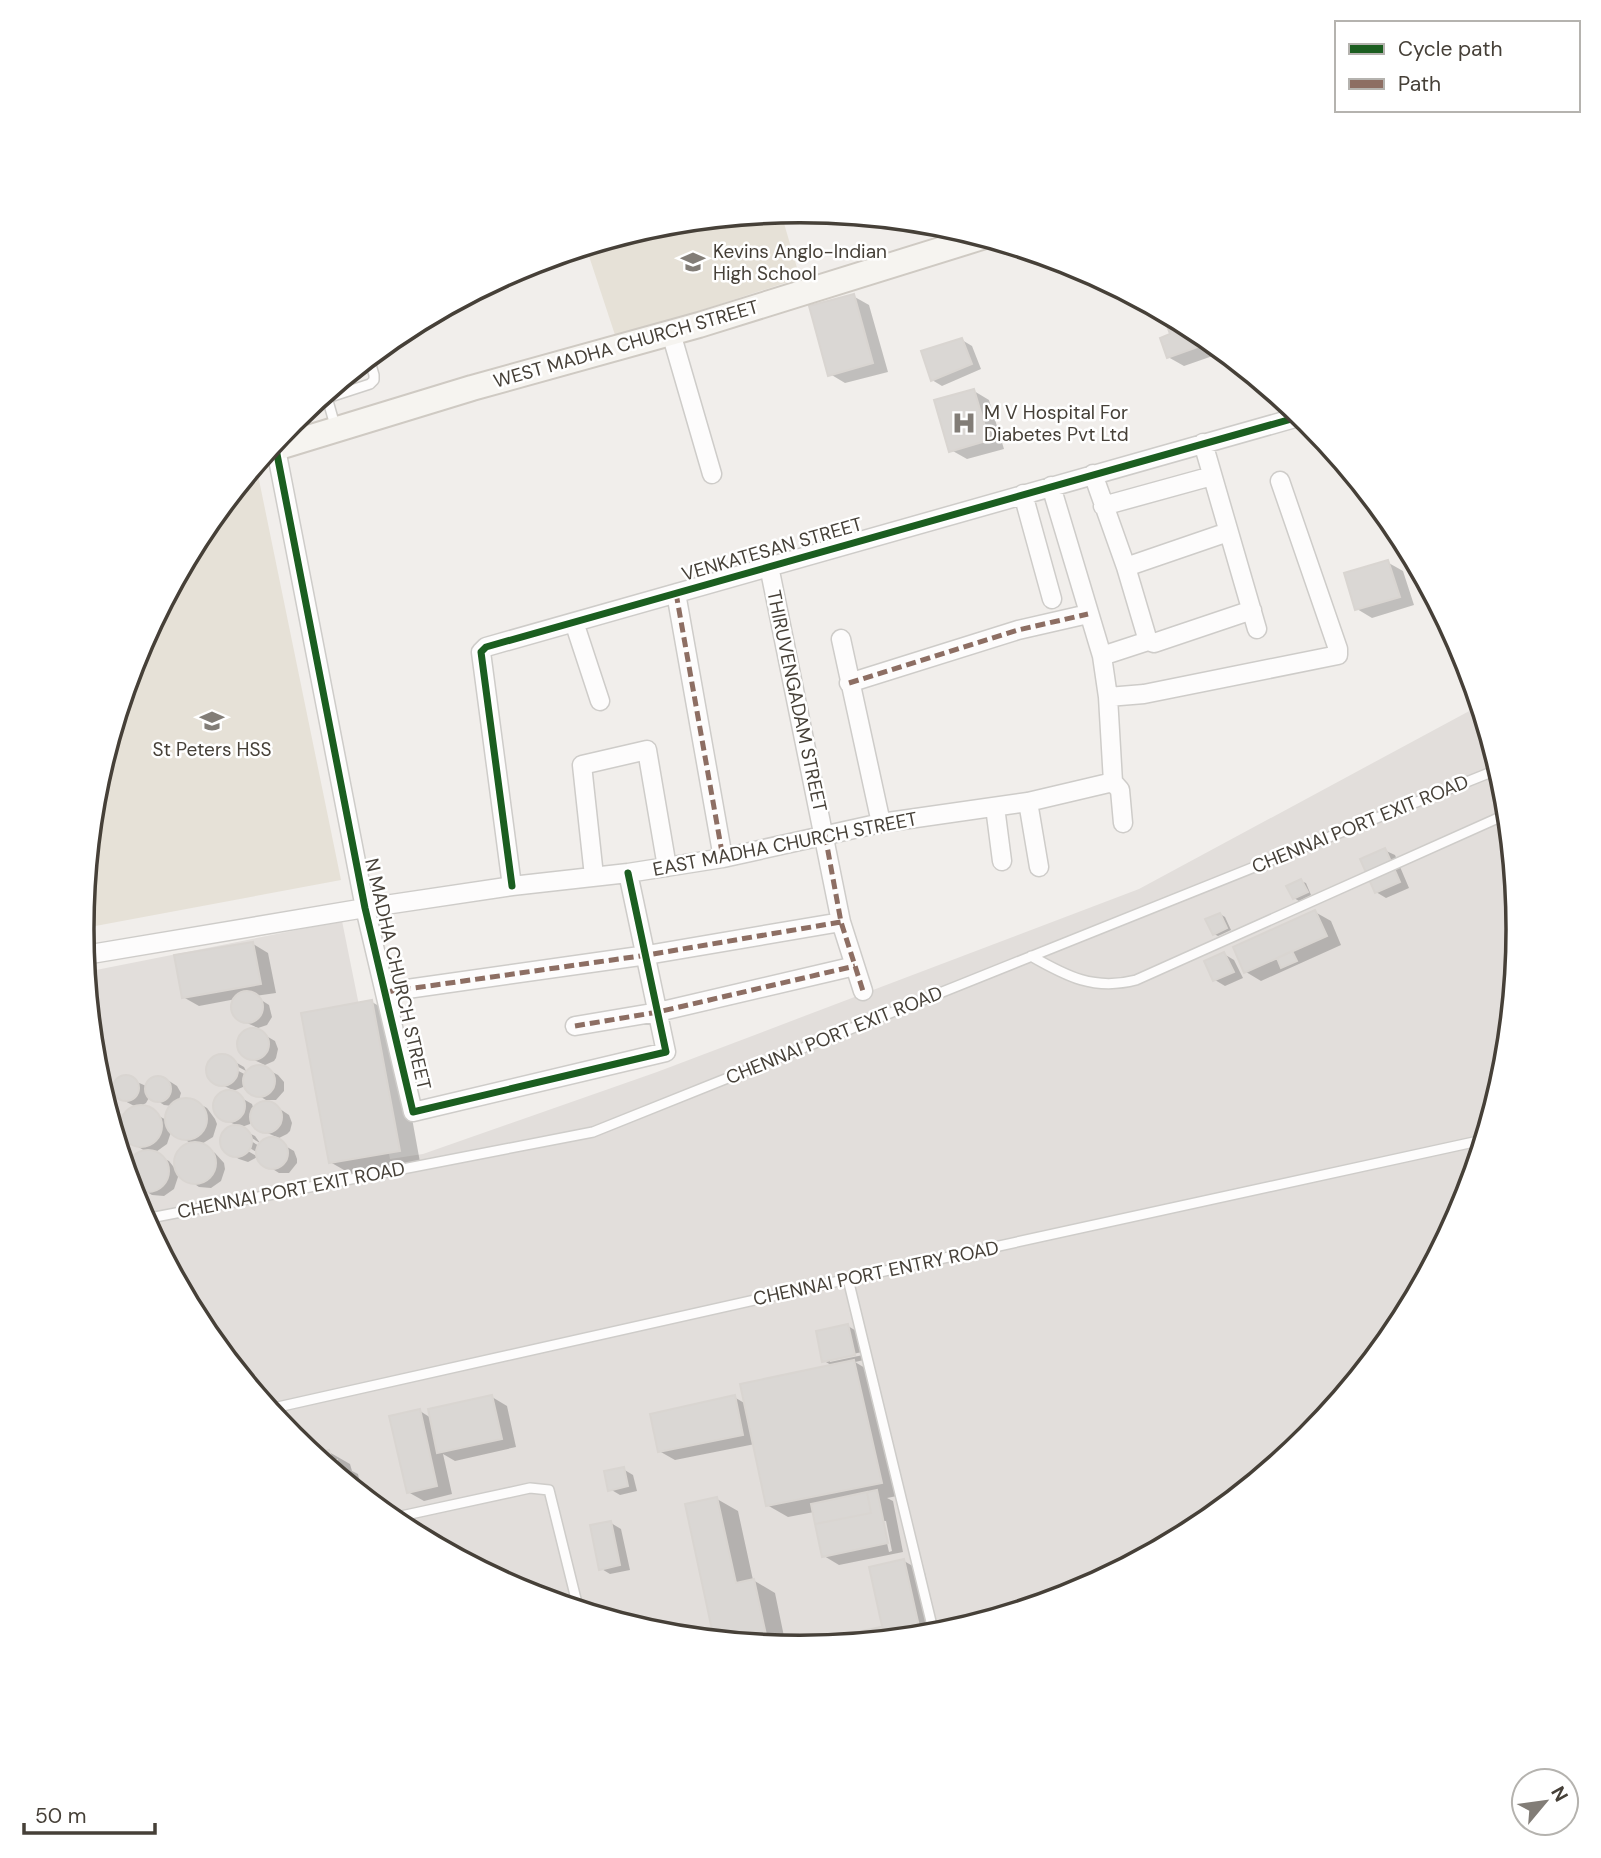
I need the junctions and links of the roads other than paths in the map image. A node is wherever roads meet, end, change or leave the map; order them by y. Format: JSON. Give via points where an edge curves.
{"nodes":[{"id":1,"x":964,"y":243,"type":"edge"},
{"id":2,"x":671,"y":333,"type":"junction"},
{"id":3,"x":372,"y":368,"type":"edge"},
{"id":4,"x":343,"y":391,"type":"edge"},
{"id":5,"x":328,"y":404,"type":"edge"},
{"id":6,"x":1289,"y":420,"type":"edge"},
{"id":7,"x":336,"y":429,"type":"junction"},
{"id":8,"x":1203,"y":443,"type":"junction"},
{"id":9,"x":287,"y":445,"type":"edge"},
{"id":10,"x":274,"y":460,"type":"edge"},
{"id":11,"x":712,"y":474,"type":"dead end"},
{"id":12,"x":1093,"y":474,"type":"junction"},
{"id":13,"x":1212,"y":476,"type":"junction"},
{"id":14,"x":1280,"y":481,"type":"dead end"},
{"id":15,"x":1051,"y":486,"type":"junction"},
{"id":16,"x":1023,"y":494,"type":"junction"},
{"id":17,"x":1103,"y":506,"type":"junction"},
{"id":18,"x":1228,"y":532,"type":"junction"},
{"id":19,"x":769,"y":566,"type":"junction"},
{"id":20,"x":1126,"y":567,"type":"junction"},
{"id":21,"x":676,"y":593,"type":"junction"},
{"id":22,"x":1052,"y":599,"type":"dead end"},
{"id":23,"x":1252,"y":610,"type":"junction"},
{"id":24,"x":1088,"y":614,"type":"junction"},
{"id":25,"x":574,"y":622,"type":"junction"},
{"id":26,"x":1257,"y":629,"type":"dead end"},
{"id":27,"x":841,"y":639,"type":"dead end"},
{"id":28,"x":1148,"y":641,"type":"junction"},
{"id":29,"x":1102,"y":656,"type":"junction"},
{"id":30,"x":849,"y":683,"type":"junction"},
{"id":31,"x":1108,"y":697,"type":"junction"},
{"id":32,"x":600,"y":702,"type":"dead end"},
{"id":33,"x":1489,"y":773,"type":"edge"},
{"id":34,"x":1114,"y":782,"type":"junction"},
{"id":35,"x":1028,"y":802,"type":"junction"},
{"id":36,"x":995,"y":807,"type":"junction"},
{"id":37,"x":1497,"y":818,"type":"edge"},
{"id":38,"x":881,"y":823,"type":"junction"},
{"id":39,"x":1123,"y":823,"type":"dead end"},
{"id":40,"x":825,"y":835,"type":"junction"},
{"id":41,"x":723,"y":858,"type":"junction"},
{"id":42,"x":1002,"y":860,"type":"dead end"},
{"id":43,"x":667,"y":867,"type":"junction"},
{"id":44,"x":1039,"y":867,"type":"dead end"},
{"id":45,"x":628,"y":873,"type":"junction"},
{"id":46,"x":594,"y":876,"type":"junction"},
{"id":47,"x":512,"y":886,"type":"junction"},
{"id":48,"x":365,"y":908,"type":"junction"},
{"id":49,"x":842,"y":922,"type":"junction"},
{"id":50,"x":95,"y":953,"type":"edge"},
{"id":51,"x":647,"y":955,"type":"junction"},
{"id":52,"x":1031,"y":956,"type":"junction"},
{"id":53,"x":855,"y":966,"type":"junction"},
{"id":54,"x":863,"y":991,"type":"dead end"},
{"id":55,"x":386,"y":992,"type":"junction"},
{"id":56,"x":658,"y":1012,"type":"junction"},
{"id":57,"x":575,"y":1026,"type":"dead end"},
{"id":58,"x":1473,"y":1142,"type":"edge"},
{"id":59,"x":156,"y":1217,"type":"edge"},
{"id":60,"x":848,"y":1279,"type":"junction"},
{"id":61,"x":281,"y":1406,"type":"edge"},
{"id":62,"x":406,"y":1515,"type":"edge"},
{"id":63,"x":572,"y":1597,"type":"edge"},
{"id":64,"x":931,"y":1622,"type":"edge"}],
"edges":[{"from":1,"to":2,"type":"main road","name":"WEST MADHA CHURCH STREET"},
{"from":2,"to":7,"type":"main road","name":"WEST MADHA CHURCH STREET"},
{"from":2,"to":11,"type":"street"},
{"from":3,"to":4,"type":"lane","via":[[370,384]]},
{"from":5,"to":7,"type":"lane"},
{"from":6,"to":8,"type":"street","name":"VENKATESAN STREET"},
{"from":7,"to":9,"type":"main road","name":"WEST MADHA CHURCH STREET"},
{"from":8,"to":12,"type":"street","name":"VENKATESAN STREET"},
{"from":8,"to":13,"type":"street"},
{"from":10,"to":48,"type":"street","name":"N MADHA CHURCH STREET"},
{"from":12,"to":15,"type":"street","name":"VENKATESAN STREET"},
{"from":12,"to":17,"type":"street"},
{"from":13,"to":17,"type":"street"},
{"from":13,"to":18,"type":"street"},
{"from":14,"to":31,"type":"street","via":[[1338,654],[1144,694]]},
{"from":15,"to":16,"type":"street","name":"VENKATESAN STREET"},
{"from":15,"to":24,"type":"street"},
{"from":16,"to":19,"type":"street","name":"VENKATESAN STREET"},
{"from":16,"to":22,"type":"street"},
{"from":17,"to":20,"type":"street"},
{"from":18,"to":20,"type":"street"},
{"from":18,"to":23,"type":"street"},
{"from":19,"to":21,"type":"street","name":"VENKATESAN STREET"},
{"from":19,"to":40,"type":"street","name":"THIRUVENGADAM STREET"},
{"from":20,"to":28,"type":"street"},
{"from":21,"to":25,"type":"street","name":"VENKATESAN STREET"},
{"from":21,"to":41,"type":"street"},
{"from":23,"to":26,"type":"street"},
{"from":23,"to":28,"type":"street","via":[[1154,643]]},
{"from":24,"to":29,"type":"street"},
{"from":24,"to":30,"type":"street","via":[[1018,630]]},
{"from":25,"to":32,"type":"street"},
{"from":25,"to":47,"type":"street","name":"VENKATESAN STREET","via":[[481,652]]},
{"from":27,"to":30,"type":"street"},
{"from":28,"to":29,"type":"street"},
{"from":29,"to":31,"type":"street"},
{"from":30,"to":38,"type":"street"},
{"from":31,"to":34,"type":"street"},
{"from":33,"to":52,"type":"lane","name":"CHENNAI PORT EXIT ROAD"},
{"from":34,"to":35,"type":"street","name":"EAST MADHA CHURCH STREET"},
{"from":34,"to":39,"type":"street","via":[[1120,790]]},
{"from":35,"to":36,"type":"street","name":"EAST MADHA CHURCH STREET"},
{"from":35,"to":44,"type":"street"},
{"from":36,"to":38,"type":"street","name":"EAST MADHA CHURCH STREET"},
{"from":36,"to":42,"type":"street"},
{"from":37,"to":52,"type":"lane","via":[[1136,980],[1081,981]]},
{"from":38,"to":40,"type":"street","name":"EAST MADHA CHURCH STREET"},
{"from":40,"to":41,"type":"street","name":"EAST MADHA CHURCH STREET"},
{"from":40,"to":49,"type":"street","name":"THIRUVENGADAM STREET"},
{"from":41,"to":43,"type":"street","name":"EAST MADHA CHURCH STREET"},
{"from":43,"to":45,"type":"street","name":"EAST MADHA CHURCH STREET"},
{"from":43,"to":46,"type":"street","via":[[647,750],[582,765]]},
{"from":45,"to":46,"type":"street","name":"EAST MADHA CHURCH STREET"},
{"from":45,"to":51,"type":"street","name":"N MADHA CHURCH STREET"},
{"from":46,"to":47,"type":"street","name":"EAST MADHA CHURCH STREET"},
{"from":47,"to":48,"type":"street","name":"EAST MADHA CHURCH STREET"},
{"from":48,"to":50,"type":"street","name":"EAST MADHA CHURCH STREET"},
{"from":48,"to":55,"type":"street","name":"N MADHA CHURCH STREET"},
{"from":49,"to":51,"type":"street"},
{"from":49,"to":53,"type":"street","name":"THIRUVENGADAM STREET"},
{"from":51,"to":55,"type":"street"},
{"from":51,"to":56,"type":"street","name":"N MADHA CHURCH STREET"},
{"from":52,"to":59,"type":"lane","name":"CHENNAI PORT EXIT ROAD","via":[[593,1132]]},
{"from":53,"to":54,"type":"street","name":"THIRUVENGADAM STREET"},
{"from":53,"to":56,"type":"street"},
{"from":55,"to":56,"type":"street","name":"N MADHA CHURCH STREET","via":[[413,1112],[666,1052]]},
{"from":56,"to":57,"type":"street"},
{"from":58,"to":60,"type":"lane","name":"CHENNAI PORT ENTRY ROAD"},
{"from":60,"to":61,"type":"lane","name":"CHENNAI PORT ENTRY ROAD"},
{"from":60,"to":64,"type":"lane"},
{"from":62,"to":63,"type":"lane","via":[[530,1488],[549,1490]]}]}
